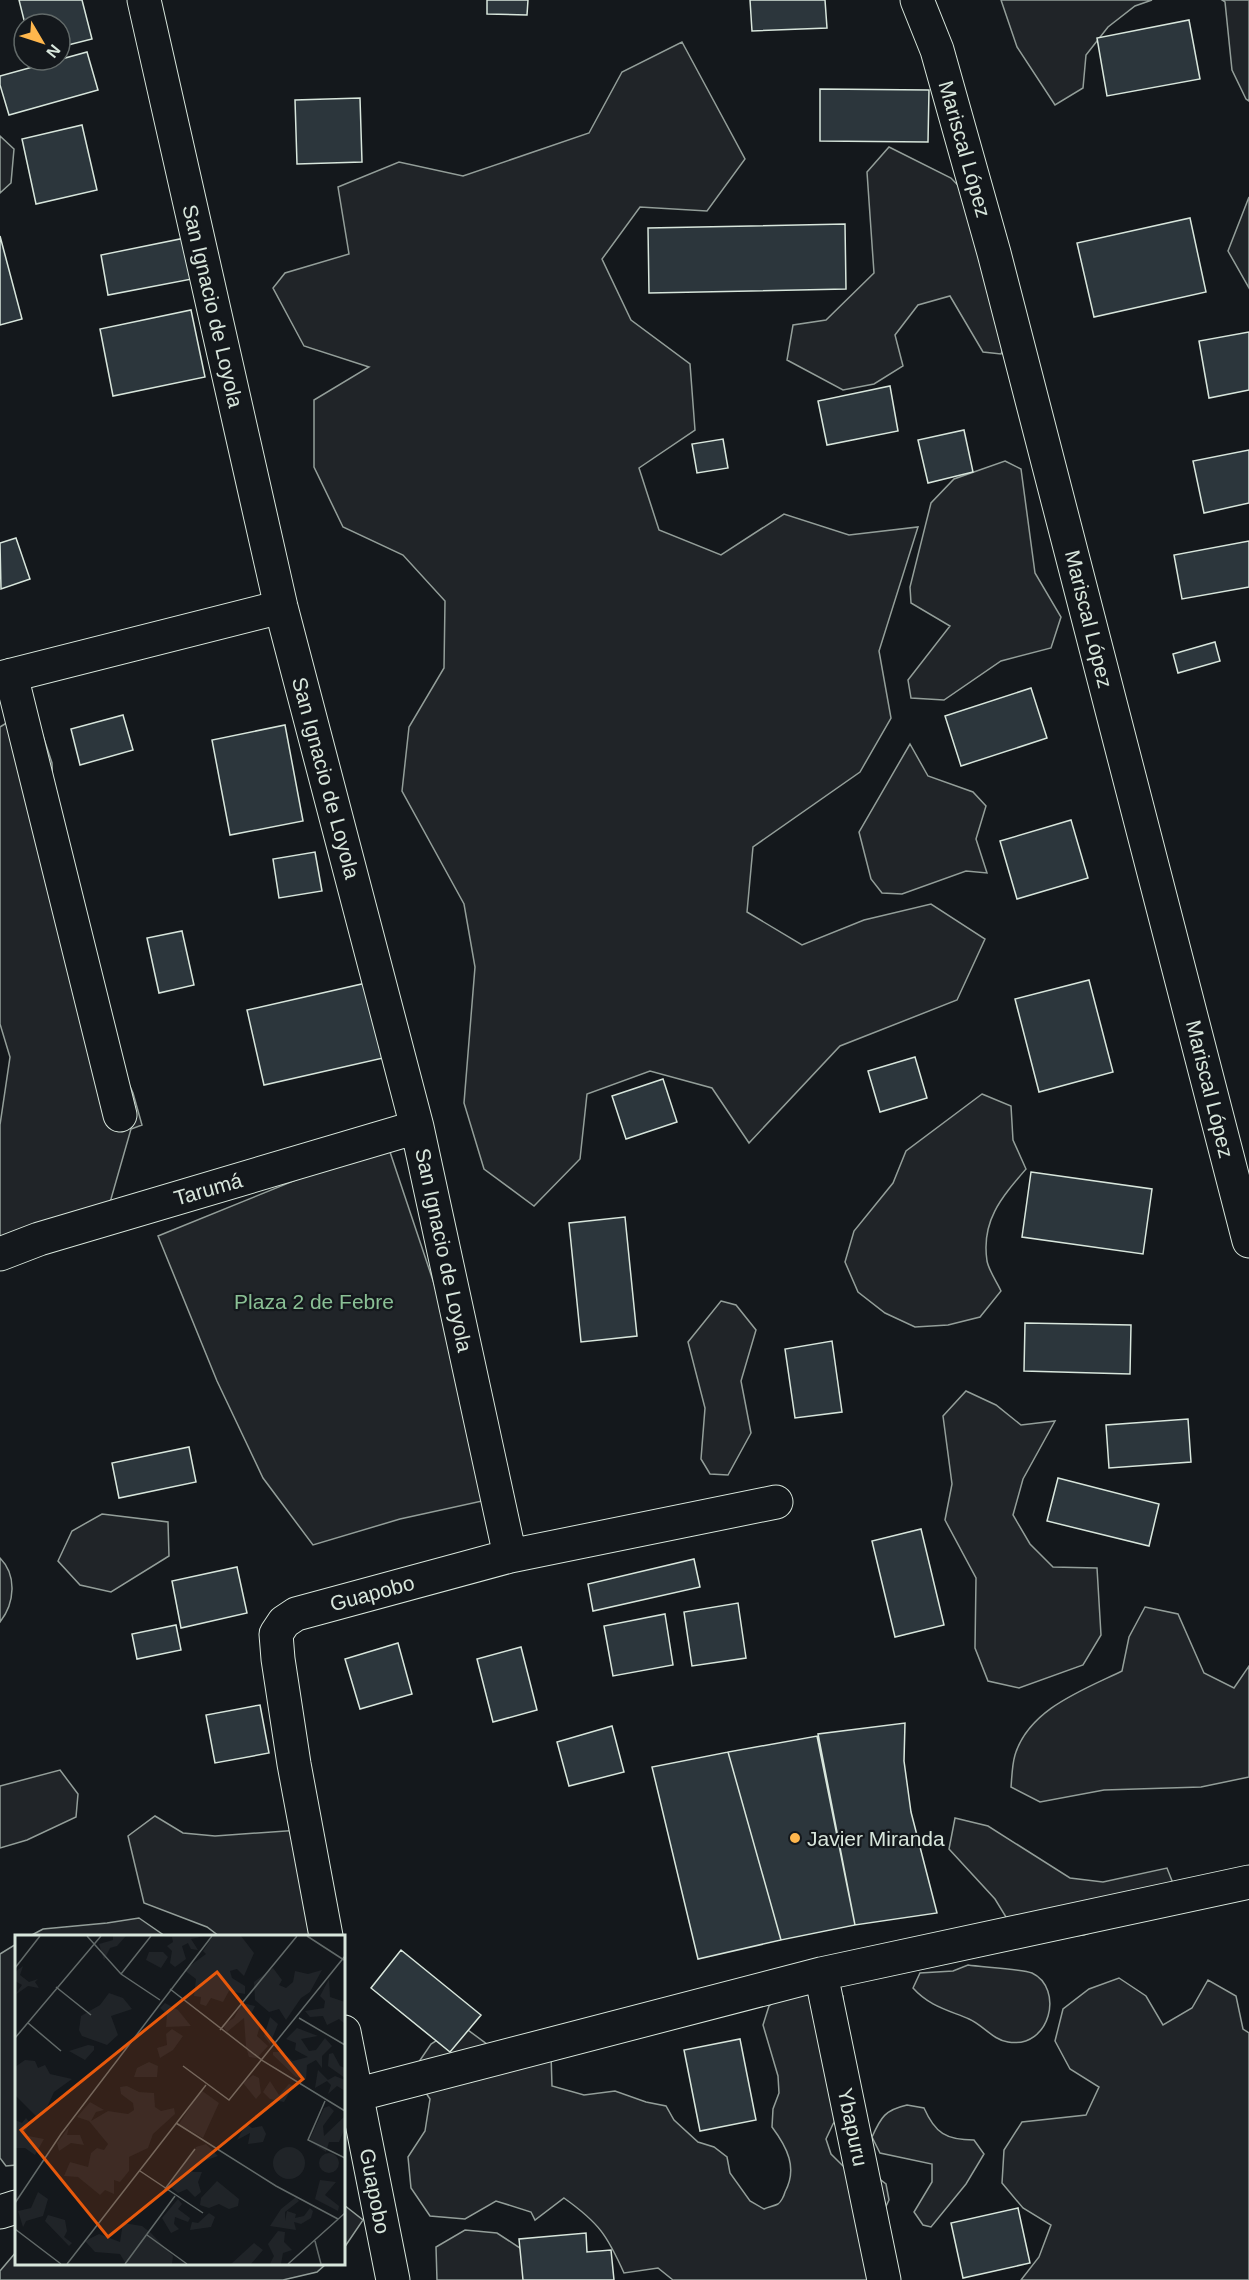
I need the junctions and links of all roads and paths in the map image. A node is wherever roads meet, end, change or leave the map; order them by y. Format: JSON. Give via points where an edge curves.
{"nodes":[{"id":1,"x":144,"y":0,"type":"edge"},
{"id":2,"x":917,"y":0,"type":"edge"},
{"id":3,"x":281,"y":607,"type":"junction"},
{"id":4,"x":6,"y":677,"type":"edge"},
{"id":5,"x":120,"y":1115,"type":"dead end"},
{"id":6,"x":417,"y":1127,"type":"junction"},
{"id":7,"x":1249,"y":1241,"type":"edge"},
{"id":8,"x":0,"y":1254,"type":"edge"},
{"id":9,"x":776,"y":1502,"type":"dead end"},
{"id":10,"x":510,"y":1556,"type":"junction"},
{"id":11,"x":1249,"y":1882,"type":"edge"},
{"id":12,"x":326,"y":1935,"type":"edge"},
{"id":13,"x":821,"y":1974,"type":"junction"},
{"id":14,"x":345,"y":2045,"type":"edge"},
{"id":15,"x":349,"y":2096,"type":"edge"},
{"id":16,"x":15,"y":2207,"type":"edge"},
{"id":17,"x":0,"y":2212,"type":"edge"},
{"id":18,"x":393,"y":2280,"type":"edge"},
{"id":19,"x":884,"y":2280,"type":"edge"}],
"edges":[{"from":1,"to":3,"type":"street","name":"San Ignacio de Loyola"},
{"from":2,"to":7,"type":"street","name":"Mariscal López","via":[[937,50],[994,253]]},
{"from":3,"to":4,"type":"street"},
{"from":3,"to":6,"type":"street","name":"San Ignacio de Loyola"},
{"from":4,"to":5,"type":"street"},
{"from":6,"to":8,"type":"street","name":"Tarumá"},
{"from":6,"to":10,"type":"street","name":"San Ignacio de Loyola"},
{"from":9,"to":10,"type":"street","name":"Guapobo"},
{"from":10,"to":12,"type":"street","name":"Guapobo","via":[[296,1614],[276,1634],[294,1764]]},
{"from":11,"to":13,"type":"street"},
{"from":13,"to":15,"type":"street"},
{"from":13,"to":19,"type":"street","name":"Ybapuru"},
{"from":14,"to":15,"type":"street","name":"Guapobo"},
{"from":15,"to":18,"type":"street","name":"Guapobo"},
{"from":16,"to":17,"type":"street"}]}
